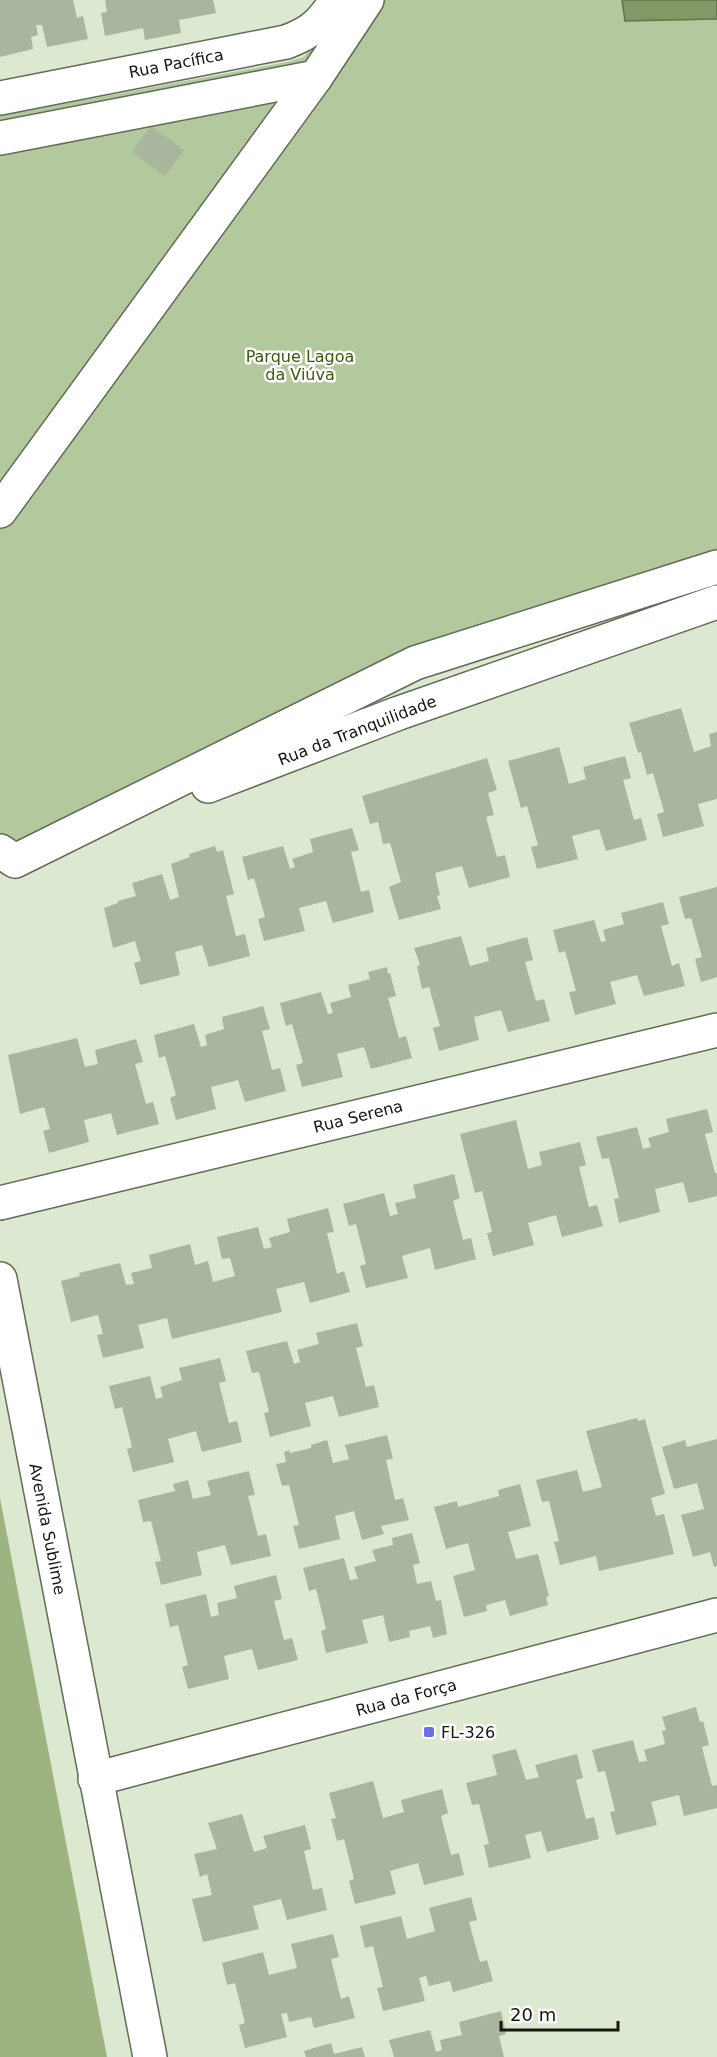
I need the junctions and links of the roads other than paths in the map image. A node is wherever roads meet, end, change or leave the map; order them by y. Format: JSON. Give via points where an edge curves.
{"nodes":[{"id":1,"x":337,"y":0,"type":"edge"},
{"id":2,"x":366,"y":0,"type":"edge"},
{"id":3,"x":316,"y":76,"type":"junction"},
{"id":4,"x":0,"y":98,"type":"edge"},
{"id":5,"x":0,"y":138,"type":"edge"},
{"id":6,"x":0,"y":511,"type":"edge"},
{"id":7,"x":717,"y":567,"type":"edge"},
{"id":8,"x":717,"y":602,"type":"edge"},
{"id":9,"x":5,"y":859,"type":"edge"},
{"id":10,"x":717,"y":1030,"type":"edge"},
{"id":11,"x":0,"y":1203,"type":"edge"},
{"id":12,"x":0,"y":1279,"type":"edge"},
{"id":13,"x":717,"y":1615,"type":"edge"},
{"id":14,"x":95,"y":1779,"type":"junction"},
{"id":15,"x":150,"y":2057,"type":"edge"}],
"edges":[{"from":1,"to":4,"type":"street","name":"Rua Pacífica","via":[[307,34],[286,42]]},
{"from":2,"to":3,"type":"street"},
{"from":3,"to":5,"type":"street"},
{"from":3,"to":6,"type":"street"},
{"from":7,"to":9,"type":"street","via":[[415,663]]},
{"from":8,"to":9,"type":"street","name":"Rua da Tranquilidade","via":[[399,713]]},
{"from":10,"to":11,"type":"street","name":"Rua Serena"},
{"from":12,"to":14,"type":"street","name":"Avenida Sublime"},
{"from":13,"to":14,"type":"street","name":"Rua da Força"},
{"from":14,"to":15,"type":"street","name":"Avenida Sublime"}]}
